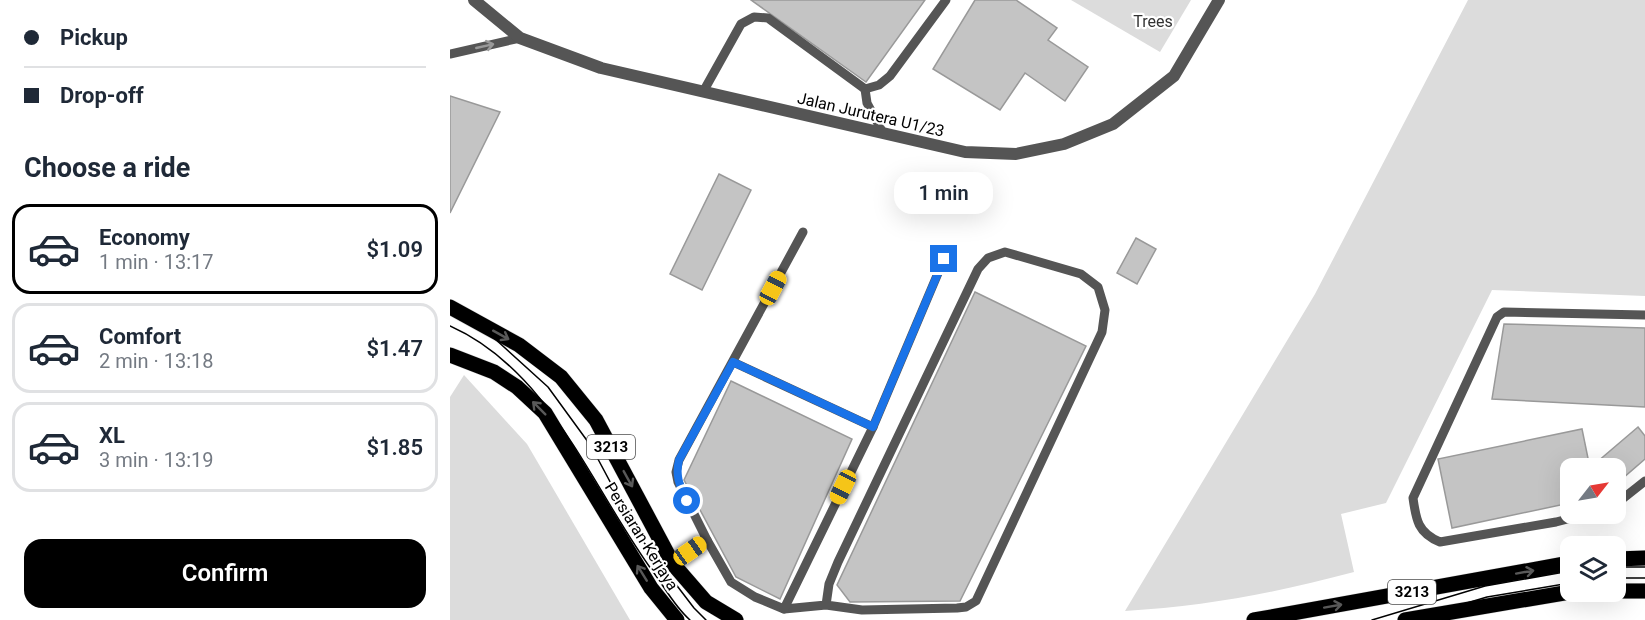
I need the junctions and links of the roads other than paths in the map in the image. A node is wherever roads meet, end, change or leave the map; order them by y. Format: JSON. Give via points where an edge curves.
{"nodes":[{"id":1,"x":474,"y":0,"type":"edge"},
{"id":2,"x":946,"y":0,"type":"edge"},
{"id":3,"x":1219,"y":0,"type":"edge"},
{"id":4,"x":520,"y":38,"type":"junction"},
{"id":5,"x":450,"y":54,"type":"edge"},
{"id":6,"x":865,"y":89,"type":"junction"},
{"id":7,"x":703,"y":92,"type":"junction"},
{"id":8,"x":883,"y":133,"type":"junction"},
{"id":9,"x":803,"y":232,"type":"dead end"},
{"id":10,"x":944,"y":259,"type":"dead end"},
{"id":11,"x":450,"y":307,"type":"edge"},
{"id":12,"x":1645,"y":315,"type":"edge"},
{"id":13,"x":450,"y":354,"type":"edge"},
{"id":14,"x":733,"y":362,"type":"junction"},
{"id":15,"x":873,"y":427,"type":"junction"},
{"id":16,"x":1645,"y":481,"type":"edge"},
{"id":17,"x":1626,"y":496,"type":"edge"},
{"id":18,"x":1560,"y":521,"type":"edge"},
{"id":19,"x":706,"y":540,"type":"junction"},
{"id":20,"x":1645,"y":558,"type":"edge"},
{"id":21,"x":1626,"y":559,"type":"edge"},
{"id":22,"x":674,"y":564,"type":"junction"},
{"id":23,"x":1560,"y":565,"type":"edge"},
{"id":24,"x":1626,"y":591,"type":"edge"},
{"id":25,"x":1645,"y":591,"type":"edge"},
{"id":26,"x":1560,"y":593,"type":"edge"},
{"id":27,"x":826,"y":606,"type":"junction"},
{"id":28,"x":784,"y":609,"type":"junction"},
{"id":29,"x":862,"y":615,"type":"edge"},
{"id":30,"x":677,"y":620,"type":"edge"},
{"id":31,"x":736,"y":620,"type":"edge"},
{"id":32,"x":1254,"y":620,"type":"edge"},
{"id":33,"x":1405,"y":620,"type":"edge"}],
"edges":[{"from":1,"to":4,"type":"street","name":"Jalan Jurutera U1/23"},
{"from":2,"to":6,"type":"lane","via":[[890,76]]},
{"from":3,"to":8,"type":"street","name":"Jalan Jurutera U1/23","via":[[1174,76],[1113,124],[1064,144],[1016,154],[965,153]]},
{"from":5,"to":4,"type":"lane","one_way":true},
{"from":4,"to":7,"type":"street","name":"Jalan Jurutera U1/23","via":[[601,68]]},
{"from":6,"to":7,"type":"lane","via":[[768,18],[754,17],[741,24]]},
{"from":6,"to":8,"type":"lane","via":[[867,103]]},
{"from":7,"to":8,"type":"street","name":"Jalan Jurutera U1/23"},
{"from":9,"to":14,"type":"lane"},
{"from":10,"to":15,"type":"lane"},
{"from":11,"to":22,"type":"main road","name":"Persiaran Kerjaya","number":"3213","one_way":true,"via":[[519,345],[561,377],[596,420]]},
{"from":12,"to":18,"type":"lane","via":[[1504,312],[1497,317],[1413,498],[1417,525],[1428,537],[1440,542]]},
{"from":30,"to":13,"type":"main road","name":"Persiaran Kerjaya","number":"3213","one_way":true,"via":[[651,588],[545,413],[518,387],[494,372]]},
{"from":14,"to":15,"type":"lane"},
{"from":14,"to":19,"type":"lane","via":[[676,472]]},
{"from":15,"to":28,"type":"lane"},
{"from":16,"to":17,"type":"lane"},
{"from":19,"to":22,"type":"lane"},
{"from":19,"to":28,"type":"lane","via":[[731,582]]},
{"from":20,"to":21,"type":"main road"},
{"from":22,"to":31,"type":"main road","name":"Persiaran Kerjaya","number":"3213","via":[[706,602]]},
{"from":32,"to":23,"type":"main road","number":"3213","one_way":true},
{"from":24,"to":25,"type":"main road"},
{"from":26,"to":33,"type":"main road","number":"3213"},
{"from":27,"to":28,"type":"lane"},
{"from":27,"to":29,"type":"lane"},
{"from":27,"to":29,"type":"lane","via":[[838,562],[978,269],[988,258],[1005,252],[1081,274],[1098,287],[1104,310],[1102,333],[976,601],[966,607]]}]}
